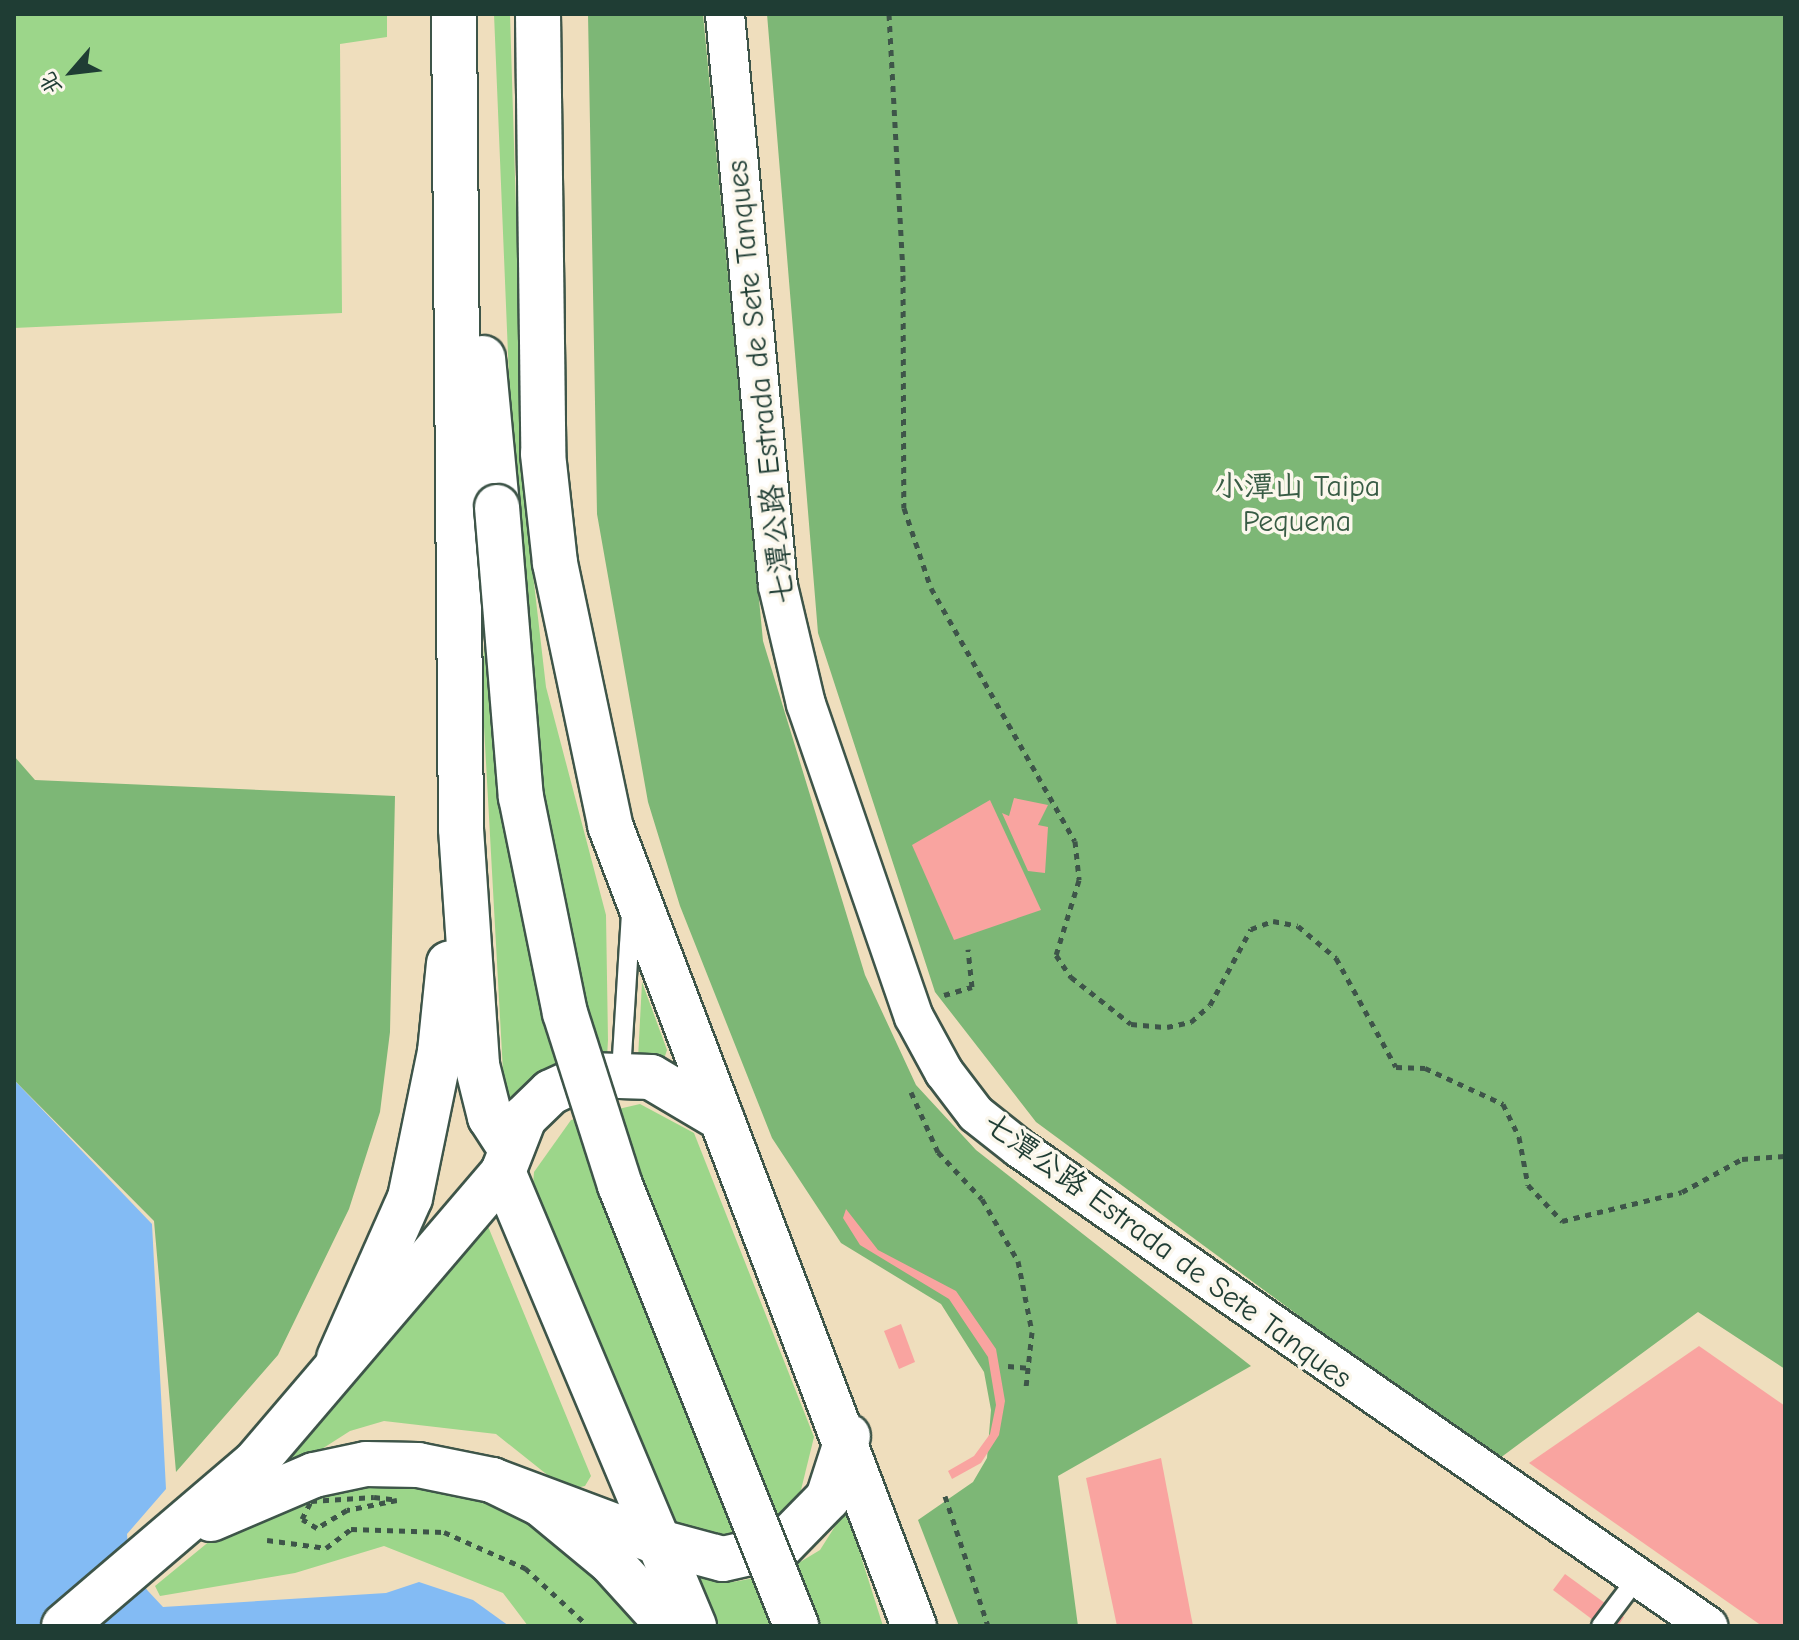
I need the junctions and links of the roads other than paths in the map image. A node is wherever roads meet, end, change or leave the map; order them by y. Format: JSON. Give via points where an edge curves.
{"nodes":[{"id":1,"x":454,"y":14,"type":"edge"},
{"id":2,"x":538,"y":14,"type":"edge"},
{"id":3,"x":725,"y":14,"type":"edge"},
{"id":4,"x":456,"y":71,"type":"junction"},
{"id":5,"x":461,"y":829,"type":"junction"},
{"id":6,"x":632,"y":898,"type":"junction"},
{"id":7,"x":621,"y":1072,"type":"junction"},
{"id":8,"x":722,"y":1119,"type":"junction"},
{"id":9,"x":506,"y":1158,"type":"junction"},
{"id":10,"x":339,"y":1358,"type":"junction"},
{"id":11,"x":848,"y":1436,"type":"junction"},
{"id":12,"x":492,"y":1480,"type":"junction"},
{"id":13,"x":169,"y":1539,"type":"junction"},
{"id":14,"x":652,"y":1540,"type":"junction"},
{"id":15,"x":1637,"y":1578,"type":"junction"},
{"id":16,"x":64,"y":1626,"type":"edge"},
{"id":17,"x":669,"y":1626,"type":"edge"},
{"id":18,"x":694,"y":1626,"type":"edge"},
{"id":19,"x":796,"y":1626,"type":"edge"},
{"id":20,"x":914,"y":1626,"type":"edge"},
{"id":21,"x":1601,"y":1626,"type":"edge"},
{"id":22,"x":1708,"y":1626,"type":"edge"}],
"edges":[{"from":1,"to":4,"type":"main road"},
{"from":2,"to":6,"type":"main road","via":[[543,454],[580,696]]},
{"from":3,"to":15,"type":"street","name":"七潭公路 Estrada de Sete Tanques","via":[[778,586],[806,704],[927,1042],[976,1114],[1019,1148]]},
{"from":4,"to":5,"type":"main road"},
{"from":4,"to":19,"type":"main road","bridge":true,"via":[[521,797],[565,1013],[620,1185]]},
{"from":5,"to":9,"type":"main road","via":[[477,1065]]},
{"from":5,"to":10,"type":"main road","via":[[427,1131],[389,1253]]},
{"from":6,"to":7,"type":"lane"},
{"from":6,"to":8,"type":"main road"},
{"from":7,"to":8,"type":"main road","via":[[674,1084]]},
{"from":7,"to":9,"type":"main road","via":[[588,1075],[551,1092]]},
{"from":8,"to":11,"type":"main road"},
{"from":9,"to":10,"type":"main road"},
{"from":9,"to":14,"type":"main road"},
{"from":10,"to":13,"type":"main road","via":[[254,1464]]},
{"from":11,"to":14,"type":"main road","via":[[828,1498],[781,1546],[723,1559]]},
{"from":11,"to":20,"type":"main road"},
{"from":12,"to":13,"type":"main road","via":[[366,1464],[314,1475]]},
{"from":12,"to":14,"type":"main road"},
{"from":12,"to":17,"type":"main road","via":[[541,1504],[611,1562]]},
{"from":13,"to":16,"type":"main road"},
{"from":14,"to":18,"type":"main road"},
{"from":15,"to":21,"type":"lane"},
{"from":15,"to":22,"type":"street","name":"七潭公路 Estrada de Sete Tanques"}]}
